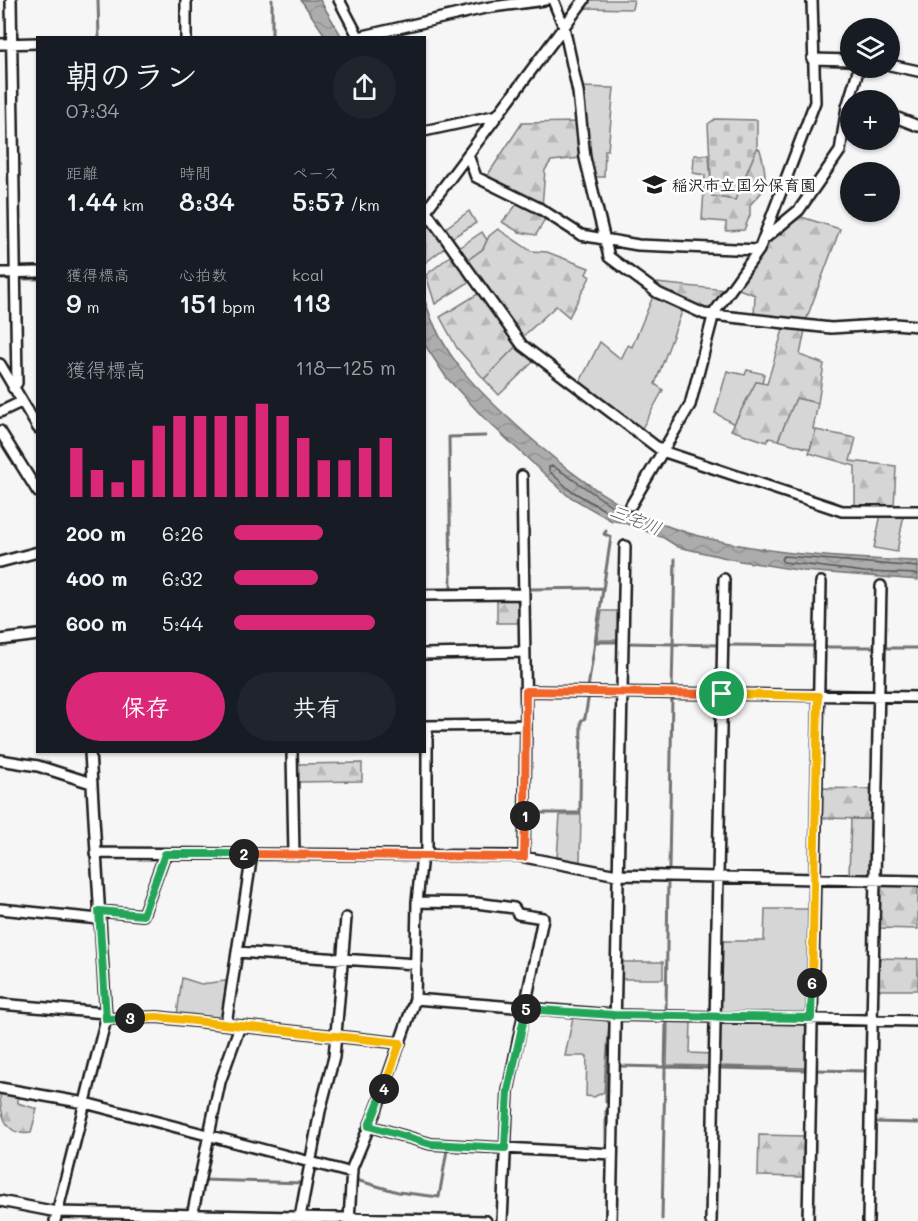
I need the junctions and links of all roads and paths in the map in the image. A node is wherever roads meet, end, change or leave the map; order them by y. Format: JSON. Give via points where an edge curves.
{"nodes":[{"id":1,"x":11,"y":0,"type":"edge"},
{"id":2,"x":186,"y":0,"type":"edge"},
{"id":3,"x":339,"y":0,"type":"edge"},
{"id":4,"x":545,"y":0,"type":"edge"},
{"id":5,"x":553,"y":0,"type":"edge"},
{"id":6,"x":584,"y":0,"type":"edge"},
{"id":7,"x":812,"y":0,"type":"edge"},
{"id":8,"x":484,"y":4,"type":"edge"},
{"id":9,"x":564,"y":27,"type":"junction"},
{"id":10,"x":186,"y":36,"type":"edge"},
{"id":11,"x":358,"y":36,"type":"edge"},
{"id":12,"x":363,"y":36,"type":"edge"},
{"id":13,"x":36,"y":43,"type":"edge"},
{"id":14,"x":0,"y":44,"type":"edge"},
{"id":15,"x":11,"y":44,"type":"junction"},
{"id":16,"x":812,"y":59,"type":"junction"},
{"id":17,"x":840,"y":60,"type":"edge"},
{"id":18,"x":900,"y":67,"type":"edge"},
{"id":19,"x":918,"y":71,"type":"edge"},
{"id":20,"x":498,"y":115,"type":"junction"},
{"id":21,"x":900,"y":119,"type":"edge"},
{"id":22,"x":918,"y":126,"type":"edge"},
{"id":23,"x":426,"y":131,"type":"edge"},
{"id":24,"x":840,"y":150,"type":"edge"},
{"id":25,"x":468,"y":154,"type":"junction"},
{"id":26,"x":426,"y":211,"type":"edge"},
{"id":27,"x":426,"y":213,"type":"edge"},
{"id":28,"x":763,"y":239,"type":"junction"},
{"id":29,"x":605,"y":240,"type":"junction"},
{"id":30,"x":759,"y":250,"type":"junction"},
{"id":31,"x":36,"y":272,"type":"edge"},
{"id":32,"x":0,"y":273,"type":"edge"},
{"id":33,"x":15,"y":273,"type":"junction"},
{"id":34,"x":714,"y":314,"type":"junction"},
{"id":35,"x":918,"y":326,"type":"edge"},
{"id":36,"x":0,"y":364,"type":"edge"},
{"id":37,"x":14,"y":388,"type":"junction"},
{"id":38,"x":21,"y":402,"type":"junction"},
{"id":39,"x":0,"y":412,"type":"edge"},
{"id":40,"x":36,"y":425,"type":"edge"},
{"id":41,"x":0,"y":431,"type":"edge"},
{"id":42,"x":662,"y":451,"type":"junction"},
{"id":43,"x":522,"y":476,"type":"dead end"},
{"id":44,"x":36,"y":489,"type":"edge"},
{"id":45,"x":631,"y":505,"type":"dead end"},
{"id":46,"x":918,"y":511,"type":"edge"},
{"id":47,"x":626,"y":546,"type":"dead end"},
{"id":48,"x":36,"y":553,"type":"edge"},
{"id":49,"x":0,"y":562,"type":"edge"},
{"id":50,"x":724,"y":579,"type":"dead end"},
{"id":51,"x":820,"y":582,"type":"dead end"},
{"id":52,"x":880,"y":586,"type":"dead end"},
{"id":53,"x":524,"y":594,"type":"junction"},
{"id":54,"x":426,"y":595,"type":"edge"},
{"id":55,"x":36,"y":635,"type":"edge"},
{"id":56,"x":0,"y":640,"type":"edge"},
{"id":57,"x":525,"y":652,"type":"junction"},
{"id":58,"x":426,"y":654,"type":"edge"},
{"id":59,"x":526,"y":691,"type":"junction"},
{"id":60,"x":622,"y":693,"type":"junction"},
{"id":61,"x":722,"y":694,"type":"junction"},
{"id":62,"x":818,"y":696,"type":"junction"},
{"id":63,"x":879,"y":697,"type":"junction"},
{"id":64,"x":918,"y":697,"type":"edge"},
{"id":65,"x":526,"y":725,"type":"junction"},
{"id":66,"x":426,"y":726,"type":"edge"},
{"id":67,"x":90,"y":753,"type":"edge"},
{"id":68,"x":292,"y":753,"type":"edge"},
{"id":69,"x":426,"y":753,"type":"edge"},
{"id":70,"x":0,"y":760,"type":"edge"},
{"id":71,"x":91,"y":783,"type":"junction"},
{"id":72,"x":95,"y":853,"type":"junction"},
{"id":73,"x":165,"y":854,"type":"junction"},
{"id":74,"x":252,"y":854,"type":"junction"},
{"id":75,"x":294,"y":854,"type":"junction"},
{"id":76,"x":424,"y":855,"type":"junction"},
{"id":77,"x":524,"y":857,"type":"junction"},
{"id":78,"x":617,"y":874,"type":"junction"},
{"id":79,"x":718,"y":877,"type":"junction"},
{"id":80,"x":814,"y":879,"type":"junction"},
{"id":81,"x":875,"y":880,"type":"junction"},
{"id":82,"x":918,"y":881,"type":"edge"},
{"id":83,"x":417,"y":902,"type":"junction"},
{"id":84,"x":0,"y":909,"type":"edge"},
{"id":85,"x":99,"y":915,"type":"junction"},
{"id":86,"x":346,"y":918,"type":"dead end"},
{"id":87,"x":237,"y":952,"type":"junction"},
{"id":88,"x":342,"y":960,"type":"junction"},
{"id":89,"x":416,"y":964,"type":"junction"},
{"id":90,"x":415,"y":999,"type":"junction"},
{"id":91,"x":0,"y":1004,"type":"edge"},
{"id":92,"x":525,"y":1009,"type":"junction"},
{"id":93,"x":614,"y":1015,"type":"junction"},
{"id":94,"x":105,"y":1016,"type":"junction"},
{"id":95,"x":715,"y":1017,"type":"junction"},
{"id":96,"x":811,"y":1018,"type":"junction"},
{"id":97,"x":872,"y":1020,"type":"junction"},
{"id":98,"x":918,"y":1021,"type":"edge"},
{"id":99,"x":226,"y":1024,"type":"junction"},
{"id":100,"x":240,"y":1026,"type":"junction"},
{"id":101,"x":334,"y":1036,"type":"junction"},
{"id":102,"x":400,"y":1043,"type":"junction"},
{"id":103,"x":0,"y":1088,"type":"edge"},
{"id":104,"x":84,"y":1103,"type":"junction"},
{"id":105,"x":369,"y":1126,"type":"junction"},
{"id":106,"x":209,"y":1135,"type":"junction"},
{"id":107,"x":505,"y":1148,"type":"junction"},
{"id":108,"x":612,"y":1154,"type":"junction"},
{"id":109,"x":310,"y":1163,"type":"junction"},
{"id":110,"x":352,"y":1173,"type":"junction"},
{"id":111,"x":0,"y":1201,"type":"edge"},
{"id":112,"x":56,"y":1217,"type":"edge"},
{"id":113,"x":124,"y":1217,"type":"edge"},
{"id":114,"x":191,"y":1218,"type":"edge"},
{"id":115,"x":295,"y":1218,"type":"edge"},
{"id":116,"x":349,"y":1220,"type":"edge"},
{"id":117,"x":486,"y":1221,"type":"edge"},
{"id":118,"x":502,"y":1221,"type":"edge"},
{"id":119,"x":611,"y":1221,"type":"edge"},
{"id":120,"x":711,"y":1221,"type":"edge"},
{"id":121,"x":808,"y":1221,"type":"edge"},
{"id":122,"x":868,"y":1221,"type":"edge"}],
"edges":[{"from":1,"to":15,"type":"street"},
{"from":2,"to":10,"type":"street"},
{"from":3,"to":11,"type":"street"},
{"from":4,"to":8,"type":"street"},
{"from":5,"to":9,"type":"street"},
{"from":6,"to":9,"type":"street"},
{"from":7,"to":16,"type":"street"},
{"from":8,"to":12,"type":"street"},
{"from":9,"to":20,"type":"street"},
{"from":9,"to":29,"type":"street","via":[[578,92],[585,158]]},
{"from":13,"to":15,"type":"street"},
{"from":14,"to":15,"type":"street"},
{"from":15,"to":33,"type":"street"},
{"from":16,"to":17,"type":"street"},
{"from":16,"to":28,"type":"street","via":[[814,102]]},
{"from":18,"to":19,"type":"street"},
{"from":20,"to":23,"type":"street"},
{"from":20,"to":25,"type":"street"},
{"from":21,"to":22,"type":"street"},
{"from":24,"to":28,"type":"street","via":[[799,210]]},
{"from":25,"to":26,"type":"street"},
{"from":25,"to":29,"type":"street","via":[[476,177],[539,208],[581,235]]},
{"from":27,"to":42,"type":"street","via":[[522,345]]},
{"from":28,"to":30,"type":"street"},
{"from":29,"to":30,"type":"street","via":[[688,249]]},
{"from":29,"to":34,"type":"street","via":[[609,257],[658,293],[704,314]]},
{"from":30,"to":34,"type":"street"},
{"from":31,"to":33,"type":"street"},
{"from":32,"to":33,"type":"street"},
{"from":33,"to":37,"type":"street"},
{"from":34,"to":35,"type":"street","via":[[831,328]]},
{"from":34,"to":42,"type":"street","via":[[690,405]]},
{"from":36,"to":37,"type":"street"},
{"from":37,"to":38,"type":"street"},
{"from":38,"to":39,"type":"street"},
{"from":38,"to":40,"type":"street"},
{"from":41,"to":44,"type":"street"},
{"from":42,"to":45,"type":"street"},
{"from":42,"to":46,"type":"street","via":[[842,511]]},
{"from":43,"to":53,"type":"street"},
{"from":47,"to":60,"type":"street"},
{"from":48,"to":49,"type":"street"},
{"from":50,"to":61,"type":"street"},
{"from":51,"to":62,"type":"street"},
{"from":52,"to":63,"type":"street"},
{"from":53,"to":54,"type":"street"},
{"from":53,"to":57,"type":"street"},
{"from":55,"to":56,"type":"street"},
{"from":57,"to":58,"type":"street"},
{"from":57,"to":59,"type":"street"},
{"from":59,"to":60,"type":"street"},
{"from":59,"to":65,"type":"street"},
{"from":60,"to":61,"type":"street"},
{"from":60,"to":78,"type":"street"},
{"from":61,"to":62,"type":"street"},
{"from":61,"to":79,"type":"street"},
{"from":62,"to":63,"type":"street"},
{"from":62,"to":80,"type":"street"},
{"from":63,"to":64,"type":"street"},
{"from":63,"to":81,"type":"street"},
{"from":65,"to":66,"type":"street"},
{"from":65,"to":77,"type":"street"},
{"from":67,"to":71,"type":"street"},
{"from":68,"to":75,"type":"street"},
{"from":69,"to":76,"type":"street"},
{"from":70,"to":71,"type":"street","via":[[38,766]]},
{"from":71,"to":72,"type":"street"},
{"from":72,"to":73,"type":"street"},
{"from":72,"to":85,"type":"street"},
{"from":73,"to":74,"type":"street"},
{"from":73,"to":85,"type":"street","via":[[143,915]]},
{"from":74,"to":75,"type":"street"},
{"from":74,"to":87,"type":"street"},
{"from":75,"to":76,"type":"street"},
{"from":76,"to":77,"type":"street"},
{"from":76,"to":83,"type":"street"},
{"from":77,"to":78,"type":"street"},
{"from":78,"to":79,"type":"street"},
{"from":78,"to":93,"type":"street"},
{"from":79,"to":80,"type":"street"},
{"from":79,"to":95,"type":"street"},
{"from":80,"to":81,"type":"street"},
{"from":80,"to":96,"type":"street"},
{"from":81,"to":82,"type":"street"},
{"from":81,"to":97,"type":"street"},
{"from":83,"to":89,"type":"street"},
{"from":83,"to":92,"type":"street","via":[[476,903],[514,908],[518,914],[543,918]]},
{"from":84,"to":85,"type":"street"},
{"from":85,"to":94,"type":"street"},
{"from":86,"to":88,"type":"street"},
{"from":87,"to":88,"type":"street"},
{"from":87,"to":99,"type":"street"},
{"from":88,"to":89,"type":"street"},
{"from":88,"to":101,"type":"street"},
{"from":89,"to":90,"type":"street"},
{"from":90,"to":92,"type":"street"},
{"from":90,"to":102,"type":"street"},
{"from":91,"to":94,"type":"street"},
{"from":92,"to":93,"type":"street"},
{"from":92,"to":107,"type":"street","via":[[508,1091]]},
{"from":93,"to":95,"type":"street"},
{"from":93,"to":108,"type":"street"},
{"from":94,"to":99,"type":"street"},
{"from":94,"to":104,"type":"street"},
{"from":95,"to":96,"type":"street"},
{"from":95,"to":120,"type":"street"},
{"from":96,"to":97,"type":"street"},
{"from":96,"to":121,"type":"street"},
{"from":97,"to":98,"type":"street"},
{"from":97,"to":122,"type":"street"},
{"from":99,"to":100,"type":"street"},
{"from":100,"to":101,"type":"street"},
{"from":100,"to":106,"type":"street","via":[[220,1082]]},
{"from":101,"to":102,"type":"street"},
{"from":101,"to":109,"type":"street","via":[[334,1057]]},
{"from":102,"to":105,"type":"street"},
{"from":103,"to":104,"type":"street"},
{"from":104,"to":106,"type":"street"},
{"from":104,"to":112,"type":"street"},
{"from":105,"to":107,"type":"street","via":[[431,1144]]},
{"from":105,"to":110,"type":"street"},
{"from":106,"to":109,"type":"street"},
{"from":106,"to":114,"type":"street"},
{"from":107,"to":108,"type":"street"},
{"from":107,"to":118,"type":"street"},
{"from":108,"to":119,"type":"street"},
{"from":109,"to":110,"type":"street"},
{"from":109,"to":115,"type":"street"},
{"from":110,"to":116,"type":"street"},
{"from":111,"to":112,"type":"street"},
{"from":112,"to":113,"type":"street"},
{"from":113,"to":114,"type":"street"},
{"from":114,"to":115,"type":"street"},
{"from":115,"to":116,"type":"street"},
{"from":116,"to":117,"type":"street"}]}
